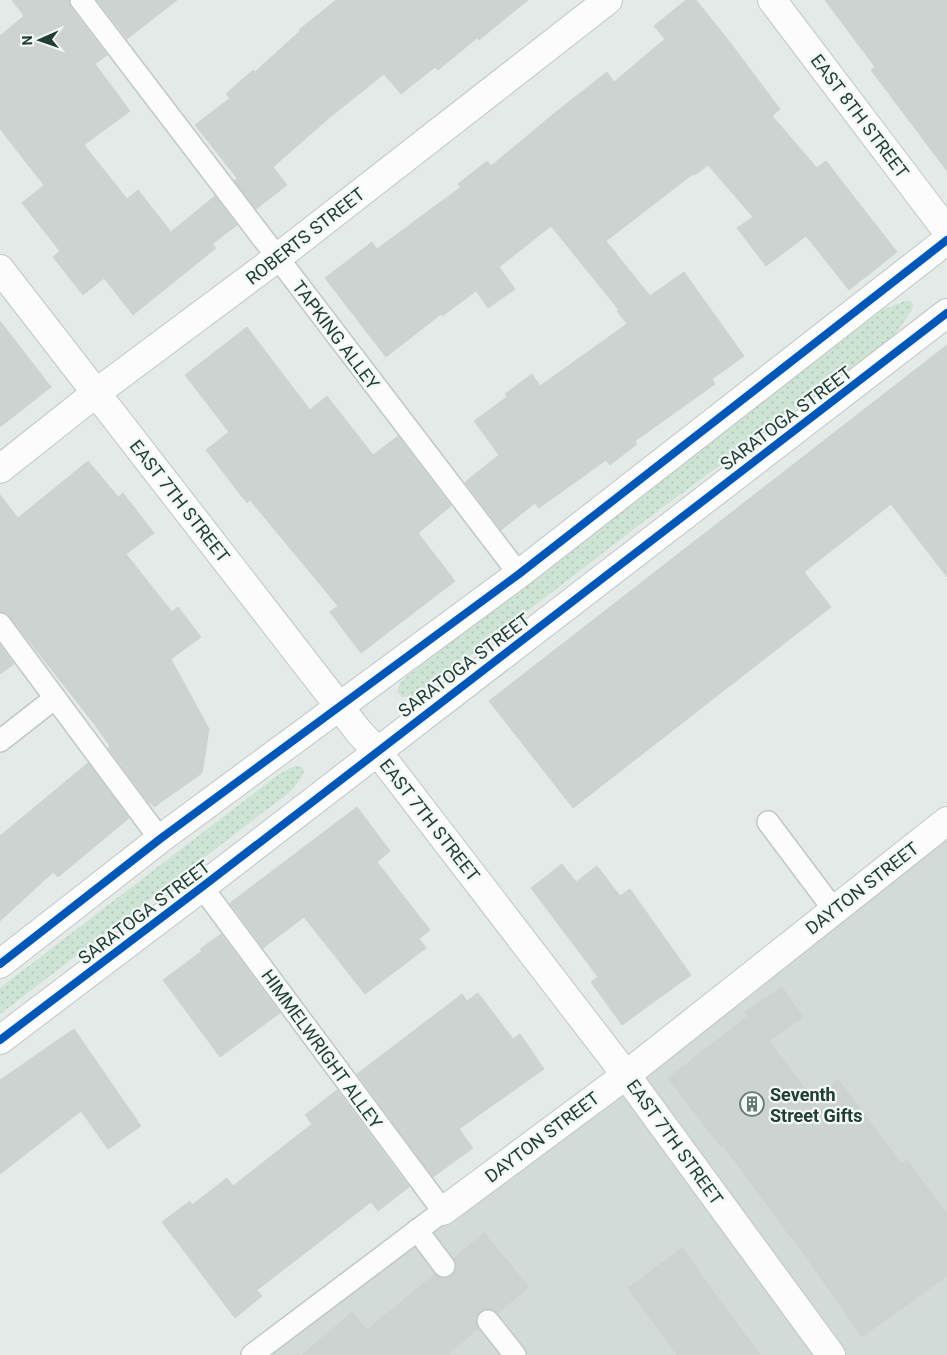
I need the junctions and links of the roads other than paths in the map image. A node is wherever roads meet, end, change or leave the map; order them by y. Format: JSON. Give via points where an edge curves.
{"nodes":[{"id":1,"x":81,"y":0,"type":"edge"},
{"id":2,"x":608,"y":0,"type":"edge"},
{"id":3,"x":772,"y":0,"type":"edge"},
{"id":4,"x":947,"y":231,"type":"edge"},
{"id":5,"x":947,"y":240,"type":"edge"},
{"id":6,"x":277,"y":258,"type":"junction"},
{"id":7,"x":0,"y":269,"type":"edge"},
{"id":8,"x":947,"y":314,"type":"edge"},
{"id":9,"x":96,"y":393,"type":"junction"},
{"id":10,"x":0,"y":469,"type":"edge"},
{"id":11,"x":519,"y":574,"type":"junction"},
{"id":12,"x":0,"y":624,"type":"edge"},
{"id":13,"x":55,"y":698,"type":"junction"},
{"id":14,"x":339,"y":706,"type":"junction"},
{"id":15,"x":0,"y":741,"type":"edge"},
{"id":16,"x":377,"y":751,"type":"junction"},
{"id":17,"x":947,"y":821,"type":"edge"},
{"id":18,"x":768,"y":822,"type":"dead end"},
{"id":19,"x":160,"y":839,"type":"junction"},
{"id":20,"x":202,"y":887,"type":"junction"},
{"id":21,"x":834,"y":910,"type":"junction"},
{"id":22,"x":0,"y":964,"type":"edge"},
{"id":23,"x":0,"y":1040,"type":"edge"},
{"id":24,"x":626,"y":1075,"type":"junction"},
{"id":25,"x":443,"y":1211,"type":"junction"},
{"id":26,"x":417,"y":1230,"type":"junction"},
{"id":27,"x":444,"y":1266,"type":"dead end"},
{"id":28,"x":488,"y":1321,"type":"dead end"},
{"id":29,"x":252,"y":1355,"type":"edge"},
{"id":30,"x":515,"y":1355,"type":"edge"},
{"id":31,"x":831,"y":1355,"type":"edge"}],
"edges":[{"from":1,"to":6,"type":"lane","name":"TAPKING ALLEY"},
{"from":2,"to":6,"type":"street","name":"ROBERTS STREET"},
{"from":3,"to":4,"type":"street","name":"EAST 8TH STREET"},
{"from":5,"to":11,"type":"street"},
{"from":6,"to":9,"type":"street","name":"ROBERTS STREET"},
{"from":6,"to":11,"type":"lane","name":"TAPKING ALLEY"},
{"from":7,"to":9,"type":"street","name":"EAST 7TH STREET"},
{"from":8,"to":16,"type":"street","name":"SARATOGA STREET"},
{"from":9,"to":10,"type":"street","name":"ROBERTS STREET"},
{"from":9,"to":14,"type":"street","name":"EAST 7TH STREET"},
{"from":11,"to":14,"type":"street"},
{"from":12,"to":13,"type":"lane"},
{"from":13,"to":15,"type":"lane"},
{"from":13,"to":19,"type":"lane"},
{"from":14,"to":16,"type":"street","name":"EAST 7TH STREET"},
{"from":14,"to":19,"type":"street"},
{"from":16,"to":20,"type":"street","name":"SARATOGA STREET"},
{"from":16,"to":24,"type":"street","name":"EAST 7TH STREET"},
{"from":17,"to":21,"type":"street","name":"DAYTON STREET"},
{"from":18,"to":21,"type":"lane"},
{"from":19,"to":22,"type":"street"},
{"from":20,"to":23,"type":"street","name":"SARATOGA STREET"},
{"from":20,"to":25,"type":"lane","name":"HIMMELWRIGHT ALLEY"},
{"from":21,"to":24,"type":"street","name":"DAYTON STREET"},
{"from":24,"to":25,"type":"street","name":"DAYTON STREET"},
{"from":24,"to":31,"type":"street","name":"EAST 7TH STREET"},
{"from":25,"to":26,"type":"lane","name":"DAYTON STREET"},
{"from":26,"to":27,"type":"lane"},
{"from":26,"to":29,"type":"lane","name":"DAYTON STREET"},
{"from":28,"to":30,"type":"lane"}]}
